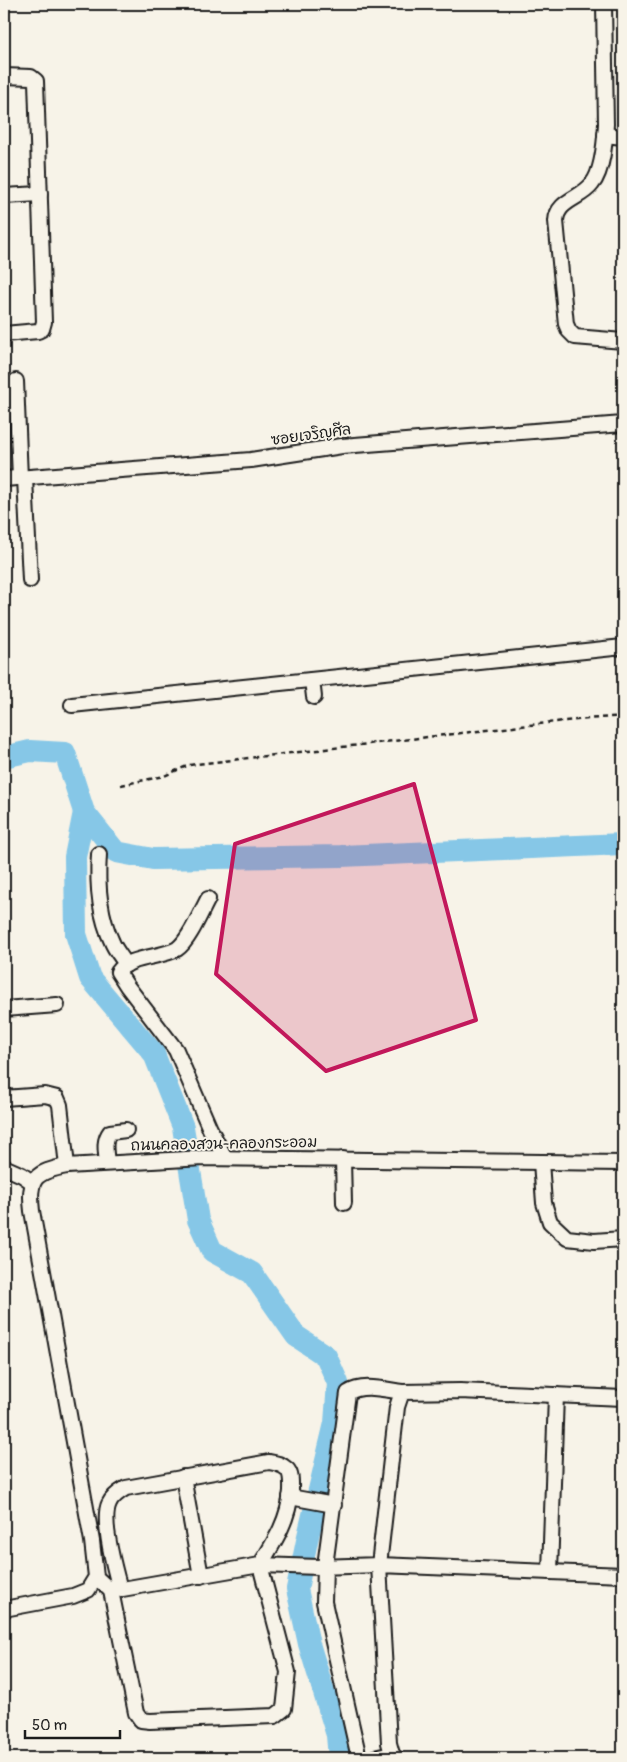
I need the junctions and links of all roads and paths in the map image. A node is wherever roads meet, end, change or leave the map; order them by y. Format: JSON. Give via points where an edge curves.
{"nodes":[{"id":1,"x":604,"y":4,"type":"edge"},
{"id":2,"x":4,"y":76,"type":"edge"},
{"id":3,"x":605,"y":135,"type":"junction"},
{"id":4,"x":623,"y":137,"type":"edge"},
{"id":5,"x":40,"y":194,"type":"junction"},
{"id":6,"x":4,"y":196,"type":"edge"},
{"id":7,"x":4,"y":334,"type":"edge"},
{"id":8,"x":623,"y":341,"type":"edge"},
{"id":9,"x":16,"y":381,"type":"dead end"},
{"id":10,"x":623,"y":424,"type":"edge"},
{"id":11,"x":22,"y":478,"type":"junction"},
{"id":12,"x":4,"y":479,"type":"edge"},
{"id":13,"x":30,"y":580,"type":"dead end"},
{"id":14,"x":623,"y":647,"type":"edge"},
{"id":15,"x":312,"y":680,"type":"junction"},
{"id":16,"x":314,"y":697,"type":"dead end"},
{"id":17,"x":72,"y":705,"type":"dead end"},
{"id":18,"x":623,"y":716,"type":"edge"},
{"id":19,"x":121,"y":785,"type":"dead end"},
{"id":20,"x":99,"y":854,"type":"dead end"},
{"id":21,"x":208,"y":899,"type":"dead end"},
{"id":22,"x":126,"y":965,"type":"junction"},
{"id":23,"x":57,"y":1005,"type":"dead end"},
{"id":24,"x":4,"y":1008,"type":"edge"},
{"id":25,"x":4,"y":1098,"type":"edge"},
{"id":26,"x":126,"y":1130,"type":"dead end"},
{"id":27,"x":225,"y":1158,"type":"junction"},
{"id":28,"x":343,"y":1160,"type":"junction"},
{"id":29,"x":541,"y":1162,"type":"junction"},
{"id":30,"x":107,"y":1163,"type":"junction"},
{"id":31,"x":623,"y":1163,"type":"edge"},
{"id":32,"x":67,"y":1166,"type":"junction"},
{"id":33,"x":4,"y":1167,"type":"edge"},
{"id":34,"x":32,"y":1182,"type":"junction"},
{"id":35,"x":344,"y":1202,"type":"dead end"},
{"id":36,"x":623,"y":1239,"type":"edge"},
{"id":37,"x":402,"y":1392,"type":"junction"},
{"id":38,"x":556,"y":1395,"type":"junction"},
{"id":39,"x":623,"y":1398,"type":"edge"},
{"id":40,"x":183,"y":1477,"type":"junction"},
{"id":41,"x":295,"y":1498,"type":"junction"},
{"id":42,"x":332,"y":1505,"type":"junction"},
{"id":43,"x":379,"y":1565,"type":"junction"},
{"id":44,"x":266,"y":1566,"type":"junction"},
{"id":45,"x":322,"y":1566,"type":"junction"},
{"id":46,"x":550,"y":1572,"type":"junction"},
{"id":47,"x":623,"y":1575,"type":"edge"},
{"id":48,"x":201,"y":1576,"type":"junction"},
{"id":49,"x":96,"y":1577,"type":"junction"},
{"id":50,"x":115,"y":1590,"type":"junction"},
{"id":51,"x":4,"y":1609,"type":"edge"},
{"id":52,"x":394,"y":1756,"type":"edge"},
{"id":53,"x":359,"y":1758,"type":"edge"},
{"id":54,"x":374,"y":1758,"type":"edge"}],
"edges":[{"from":1,"to":3,"type":"street"},
{"from":2,"to":5,"type":"street","via":[[31,76],[36,81]]},
{"from":3,"to":4,"type":"street"},
{"from":3,"to":8,"type":"street","via":[[595,180],[560,208],[556,226],[569,331],[575,337]]},
{"from":5,"to":6,"type":"street"},
{"from":5,"to":7,"type":"street","via":[[43,326],[34,332]]},
{"from":9,"to":11,"type":"street"},
{"from":10,"to":11,"type":"street","name":"ซอยเจริญศีล","via":[[342,446],[251,460]]},
{"from":11,"to":12,"type":"street","name":"ซอยเจริญศีล"},
{"from":11,"to":13,"type":"street"},
{"from":14,"to":15,"type":"street"},
{"from":15,"to":16,"type":"street"},
{"from":15,"to":17,"type":"street"},
{"from":18,"to":19,"type":"path","via":[[189,765],[164,776]]},
{"from":20,"to":22,"type":"street","via":[[100,905],[112,942]]},
{"from":21,"to":22,"type":"street","via":[[190,933],[176,949]]},
{"from":22,"to":27,"type":"street","via":[[120,969],[119,975],[176,1050]]},
{"from":23,"to":24,"type":"street"},
{"from":25,"to":32,"type":"street","via":[[45,1095],[57,1098]]},
{"from":26,"to":30,"type":"street","via":[[110,1132],[107,1136]]},
{"from":27,"to":28,"type":"street","name":"ถนนคลองสวน-คลองกระออม"},
{"from":27,"to":30,"type":"street","name":"ถนนคลองสวน-คลองกระออม"},
{"from":28,"to":29,"type":"street","name":"ถนนคลองสวน-คลองกระออม"},
{"from":28,"to":35,"type":"street"},
{"from":29,"to":31,"type":"street","name":"ถนนคลองสวน-คลองกระออม"},
{"from":29,"to":36,"type":"street","via":[[544,1203],[550,1222],[567,1238],[594,1241]]},
{"from":30,"to":32,"type":"street","name":"ถนนคลองสวน-คลองกระออม"},
{"from":32,"to":34,"type":"street","name":"ถนนคลองสวน-คลองกระออม","via":[[51,1169]]},
{"from":33,"to":34,"type":"street"},
{"from":34,"to":49,"type":"street","via":[[32,1211]]},
{"from":37,"to":38,"type":"street"},
{"from":37,"to":42,"type":"street","via":[[368,1388],[348,1393]]},
{"from":37,"to":43,"type":"street","via":[[397,1407]]},
{"from":38,"to":39,"type":"street"},
{"from":38,"to":46,"type":"street"},
{"from":40,"to":41,"type":"street","via":[[269,1462],[281,1464],[288,1470]]},
{"from":40,"to":48,"type":"street"},
{"from":40,"to":50,"type":"street","via":[[126,1488],[108,1505],[106,1522]]},
{"from":41,"to":42,"type":"street"},
{"from":41,"to":44,"type":"street"},
{"from":42,"to":45,"type":"street"},
{"from":43,"to":45,"type":"street"},
{"from":43,"to":46,"type":"street"},
{"from":43,"to":52,"type":"street","via":[[388,1743]]},
{"from":44,"to":45,"type":"street"},
{"from":44,"to":48,"type":"street"},
{"from":44,"to":50,"type":"street","via":[[288,1672],[284,1709],[275,1716],[142,1720],[136,1713]]},
{"from":45,"to":53,"type":"street","via":[[324,1602]]},
{"from":46,"to":47,"type":"street"},
{"from":48,"to":50,"type":"street"},
{"from":49,"to":50,"type":"street"},
{"from":49,"to":51,"type":"street","via":[[88,1590],[73,1596]]},
{"from":52,"to":54,"type":"street"}]}
